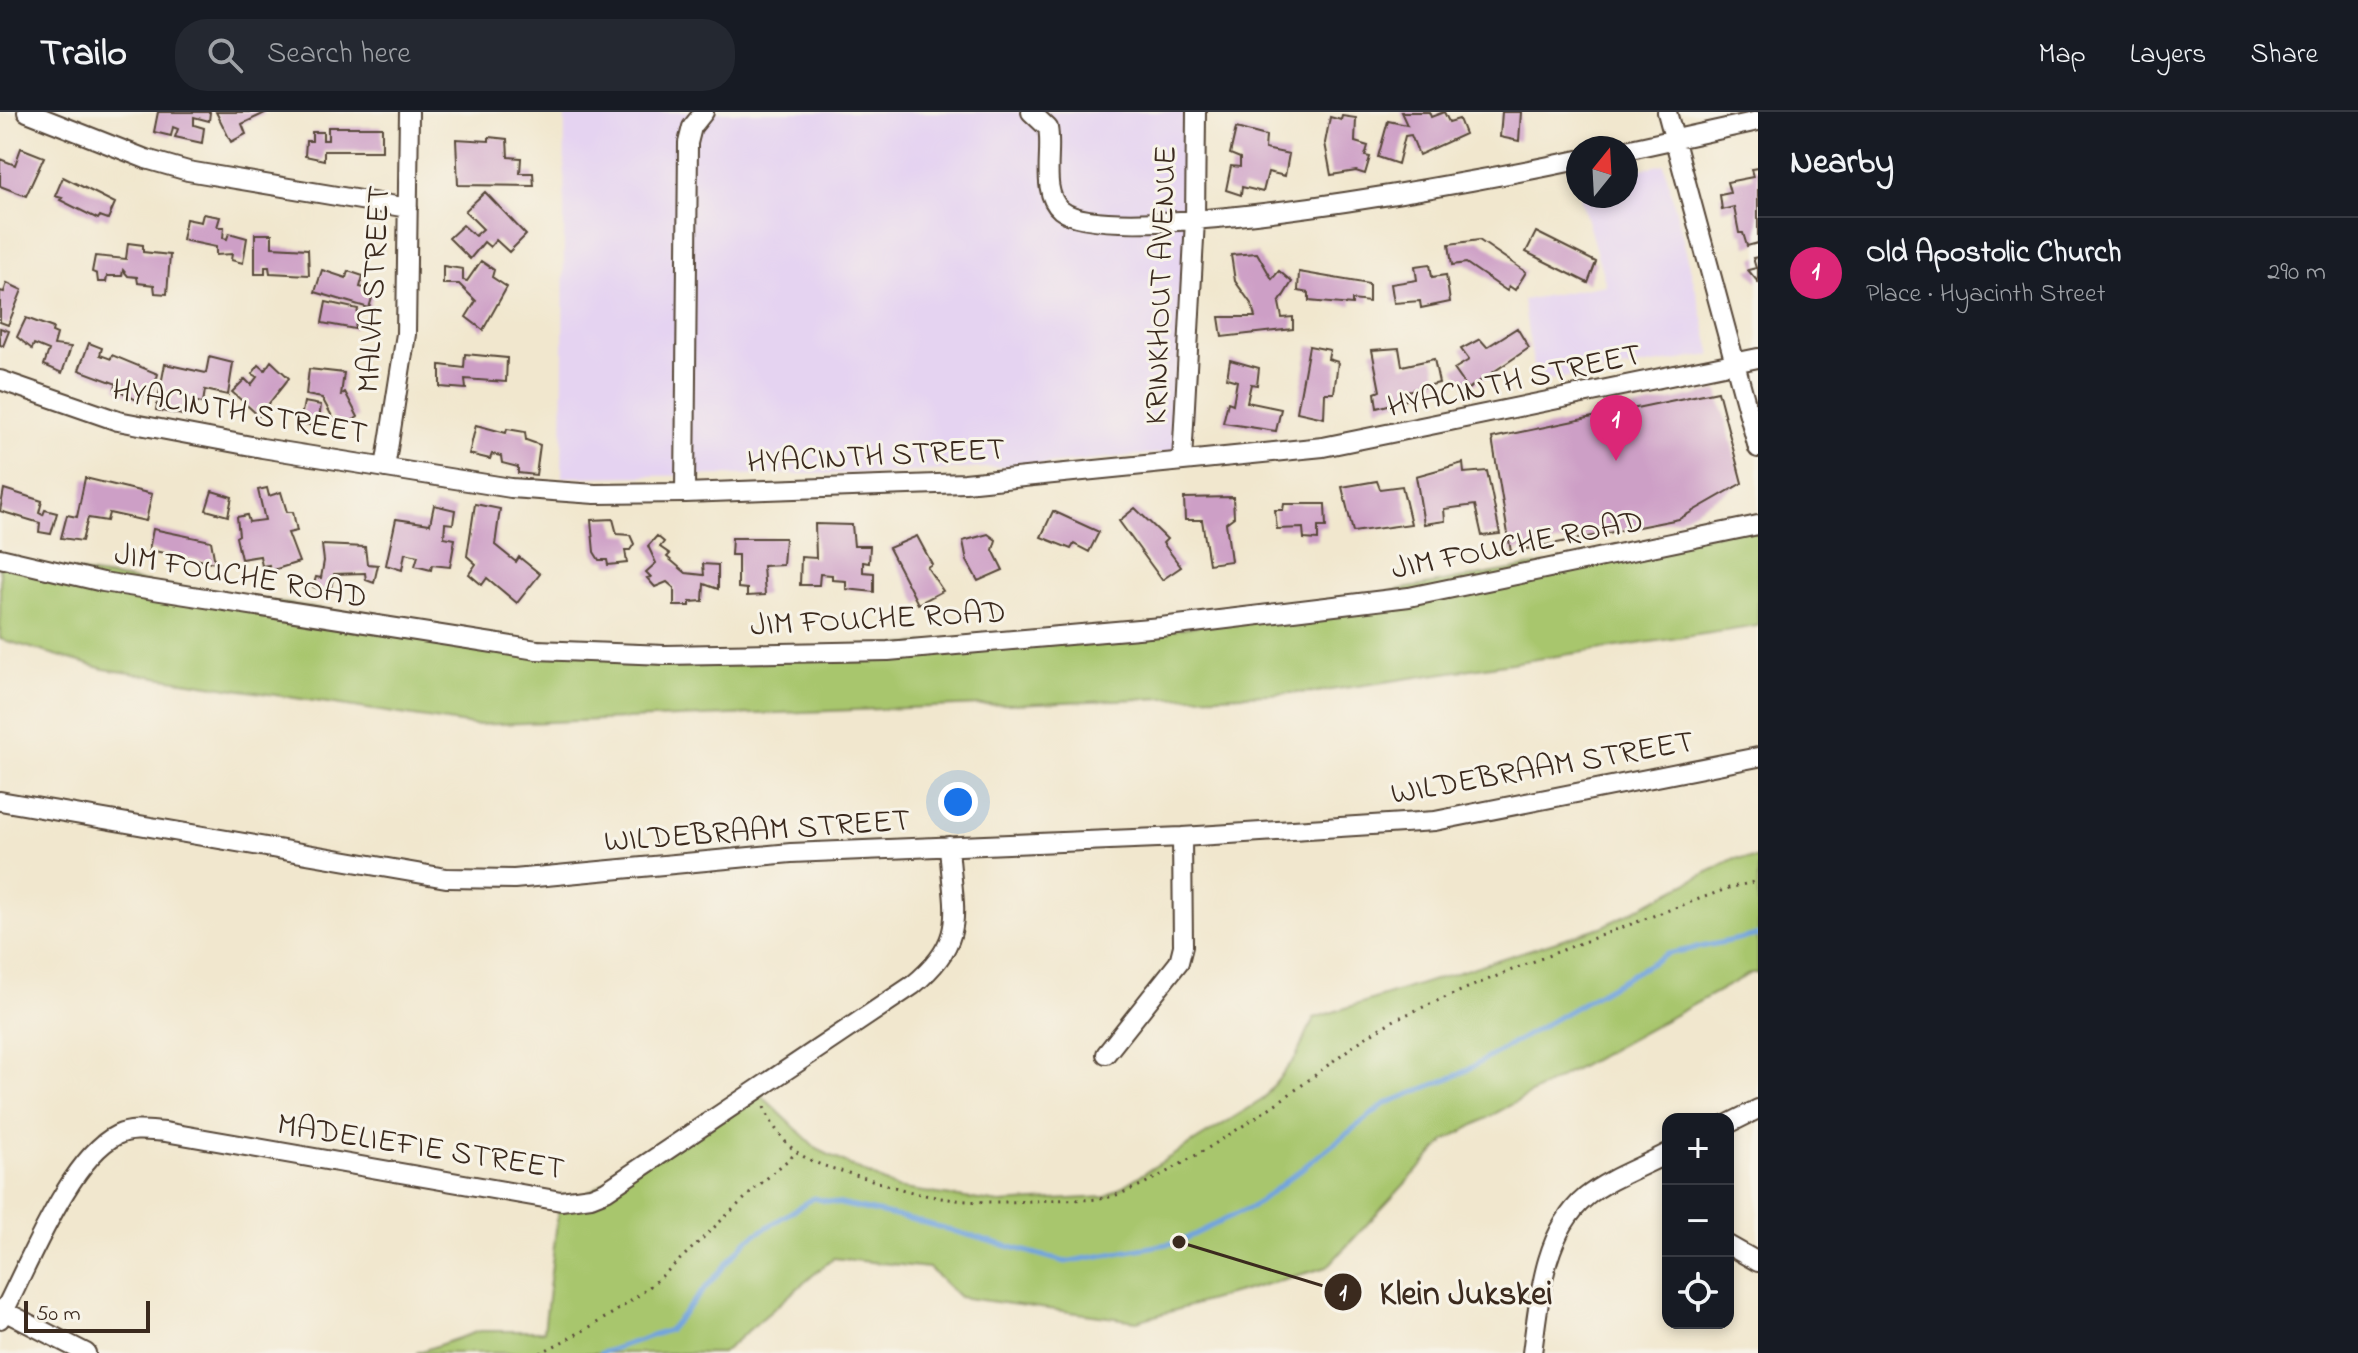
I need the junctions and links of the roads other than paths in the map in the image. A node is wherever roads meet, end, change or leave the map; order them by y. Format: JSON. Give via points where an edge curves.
{"nodes":[{"id":1,"x":27,"y":112,"type":"edge"},
{"id":2,"x":409,"y":112,"type":"edge"},
{"id":3,"x":704,"y":112,"type":"edge"},
{"id":4,"x":1031,"y":112,"type":"edge"},
{"id":5,"x":1196,"y":112,"type":"edge"},
{"id":6,"x":1667,"y":112,"type":"edge"},
{"id":7,"x":1758,"y":121,"type":"edge"},
{"id":8,"x":1676,"y":139,"type":"junction"},
{"id":9,"x":1638,"y":147,"type":"edge"},
{"id":10,"x":1566,"y":163,"type":"edge"},
{"id":11,"x":408,"y":208,"type":"junction"},
{"id":12,"x":1195,"y":220,"type":"junction"},
{"id":13,"x":1758,"y":358,"type":"edge"},
{"id":14,"x":1734,"y":365,"type":"junction"},
{"id":15,"x":0,"y":380,"type":"edge"},
{"id":16,"x":1758,"y":448,"type":"edge"},
{"id":17,"x":1182,"y":461,"type":"junction"},
{"id":18,"x":385,"y":468,"type":"junction"},
{"id":19,"x":685,"y":493,"type":"junction"},
{"id":20,"x":1758,"y":525,"type":"edge"},
{"id":21,"x":0,"y":558,"type":"edge"},
{"id":22,"x":1758,"y":757,"type":"edge"},
{"id":23,"x":0,"y":801,"type":"edge"},
{"id":24,"x":1182,"y":837,"type":"junction"},
{"id":25,"x":949,"y":846,"type":"junction"},
{"id":26,"x":1106,"y":1054,"type":"dead end"},
{"id":27,"x":1758,"y":1109,"type":"edge"},
{"id":28,"x":1734,"y":1121,"type":"edge"},
{"id":29,"x":1662,"y":1156,"type":"edge"},
{"id":30,"x":1734,"y":1248,"type":"edge"},
{"id":31,"x":1758,"y":1262,"type":"edge"},
{"id":32,"x":1,"y":1313,"type":"edge"},
{"id":33,"x":86,"y":1353,"type":"edge"},
{"id":34,"x":1532,"y":1353,"type":"edge"}],
"edges":[{"from":1,"to":11,"type":"street","via":[[188,171]]},
{"from":2,"to":11,"type":"street","name":"MALVA STREET"},
{"from":3,"to":19,"type":"street","via":[[688,143]]},
{"from":4,"to":12,"type":"street","via":[[1048,128],[1050,186],[1064,212],[1090,220]]},
{"from":5,"to":12,"type":"street","name":"KRINKHOUT AVENUE"},
{"from":6,"to":8,"type":"street"},
{"from":7,"to":8,"type":"street"},
{"from":8,"to":9,"type":"street"},
{"from":8,"to":14,"type":"street"},
{"from":10,"to":12,"type":"street","via":[[1438,190]]},
{"from":11,"to":18,"type":"street","name":"MALVA STREET","via":[[406,334]]},
{"from":12,"to":17,"type":"street","name":"KRINKHOUT AVENUE"},
{"from":13,"to":14,"type":"street","name":"HYACINTH STREET"},
{"from":14,"to":16,"type":"street"},
{"from":14,"to":17,"type":"street","name":"HYACINTH STREET","via":[[1370,439]]},
{"from":15,"to":18,"type":"street","name":"HYACINTH STREET","via":[[131,424]]},
{"from":17,"to":19,"type":"street","name":"HYACINTH STREET","via":[[902,487]]},
{"from":18,"to":19,"type":"street","name":"HYACINTH STREET","via":[[525,489]]},
{"from":20,"to":21,"type":"street","name":"JIM FOUCHE ROAD","via":[[1409,597],[1161,627],[888,651],[665,655],[537,650],[103,582]]},
{"from":22,"to":24,"type":"street","name":"WILDEBRAAM STREET","via":[[1435,821]]},
{"from":23,"to":25,"type":"street","name":"WILDEBRAAM STREET","via":[[475,879]]},
{"from":24,"to":25,"type":"street","name":"WILDEBRAAM STREET"},
{"from":24,"to":26,"type":"street","via":[[1179,962]]},
{"from":25,"to":32,"type":"street","name":"MADELIEFIE STREET","via":[[953,928],[948,950],[937,965],[606,1191],[580,1200],[530,1196],[165,1132],[127,1132],[103,1144],[81,1167]]},
{"from":27,"to":28,"type":"street"},
{"from":29,"to":34,"type":"street","via":[[1586,1197],[1561,1226]]},
{"from":30,"to":31,"type":"street"},
{"from":32,"to":33,"type":"street"}]}
